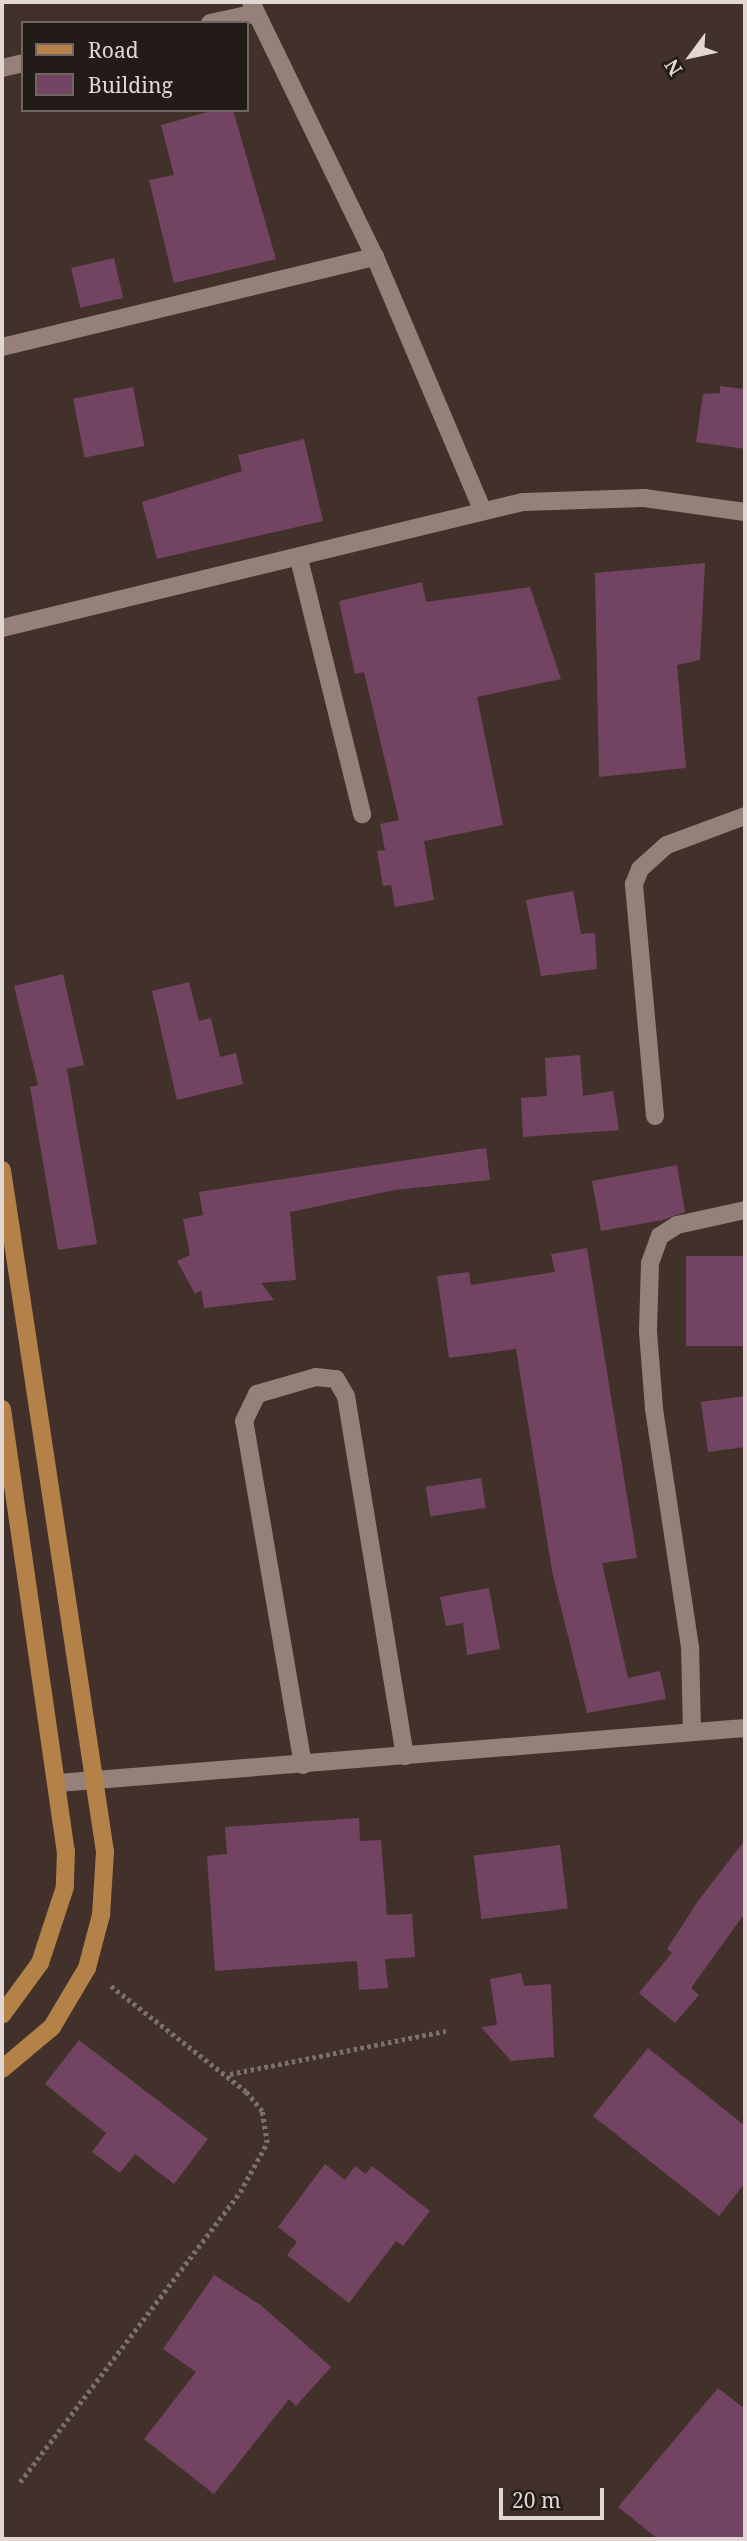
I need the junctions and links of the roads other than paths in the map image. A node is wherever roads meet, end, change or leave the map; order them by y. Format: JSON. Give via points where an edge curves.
{"nodes":[{"id":1,"x":253,"y":7,"type":"edge"},
{"id":2,"x":215,"y":21,"type":"edge"},
{"id":3,"x":21,"y":63,"type":"edge"},
{"id":4,"x":2,"y":68,"type":"edge"},
{"id":5,"x":375,"y":257,"type":"junction"},
{"id":6,"x":2,"y":347,"type":"edge"},
{"id":7,"x":483,"y":511,"type":"junction"},
{"id":8,"x":745,"y":512,"type":"edge"},
{"id":9,"x":299,"y":559,"type":"junction"},
{"id":10,"x":2,"y":628,"type":"edge"},
{"id":11,"x":362,"y":814,"type":"dead end"},
{"id":12,"x":745,"y":816,"type":"edge"},
{"id":13,"x":655,"y":1116,"type":"dead end"},
{"id":14,"x":2,"y":1170,"type":"edge"},
{"id":15,"x":745,"y":1210,"type":"edge"},
{"id":16,"x":2,"y":1409,"type":"edge"},
{"id":17,"x":4,"y":1438,"type":"edge"},
{"id":18,"x":745,"y":1728,"type":"edge"},
{"id":19,"x":692,"y":1732,"type":"junction"},
{"id":20,"x":405,"y":1756,"type":"junction"},
{"id":21,"x":303,"y":1765,"type":"junction"},
{"id":22,"x":97,"y":1779,"type":"junction"},
{"id":23,"x":58,"y":1783,"type":"junction"},
{"id":24,"x":2,"y":2015,"type":"edge"},
{"id":25,"x":2,"y":2069,"type":"edge"}],
"edges":[{"from":1,"to":2,"type":"street"},
{"from":1,"to":5,"type":"street"},
{"from":3,"to":4,"type":"street"},
{"from":5,"to":6,"type":"street"},
{"from":5,"to":7,"type":"street"},
{"from":7,"to":8,"type":"street","via":[[586,497],[644,498]]},
{"from":7,"to":9,"type":"street"},
{"from":9,"to":10,"type":"street"},
{"from":9,"to":11,"type":"street"},
{"from":12,"to":13,"type":"street","via":[[667,845],[640,869],[634,884]]},
{"from":14,"to":22,"type":"main road"},
{"from":15,"to":19,"type":"street","via":[[677,1225],[660,1236],[650,1263],[648,1331],[654,1408],[690,1647]]},
{"from":16,"to":17,"type":"main road"},
{"from":17,"to":23,"type":"main road"},
{"from":18,"to":19,"type":"street"},
{"from":19,"to":20,"type":"street"},
{"from":20,"to":21,"type":"street"},
{"from":20,"to":21,"type":"street","via":[[346,1396],[336,1379],[327,1376],[271,1386],[257,1394],[244,1421]]},
{"from":21,"to":22,"type":"street"},
{"from":22,"to":23,"type":"street"},
{"from":22,"to":25,"type":"main road","via":[[105,1852],[101,1915],[87,1968],[52,2027]]},
{"from":23,"to":24,"type":"main road","via":[[65,1887],[40,1963]]}]}
